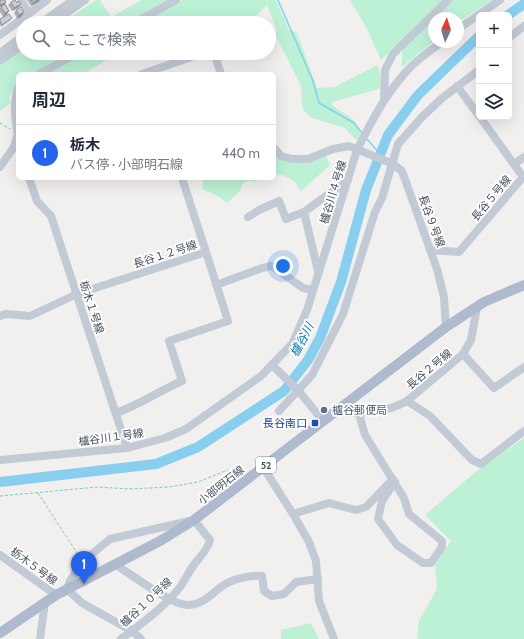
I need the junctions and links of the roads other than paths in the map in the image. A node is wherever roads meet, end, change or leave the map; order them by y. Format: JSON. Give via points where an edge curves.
{"nodes":[{"id":1,"x":21,"y":0,"type":"edge"},
{"id":2,"x":47,"y":0,"type":"edge"},
{"id":3,"x":73,"y":0,"type":"edge"},
{"id":4,"x":85,"y":0,"type":"edge"},
{"id":5,"x":176,"y":0,"type":"edge"},
{"id":6,"x":448,"y":0,"type":"edge"},
{"id":7,"x":500,"y":0,"type":"edge"},
{"id":8,"x":29,"y":14,"type":"junction"},
{"id":9,"x":26,"y":16,"type":"edge"},
{"id":10,"x":51,"y":16,"type":"edge"},
{"id":11,"x":63,"y":16,"type":"edge"},
{"id":12,"x":147,"y":16,"type":"edge"},
{"id":13,"x":16,"y":23,"type":"edge"},
{"id":14,"x":464,"y":25,"type":"edge"},
{"id":15,"x":524,"y":26,"type":"edge"},
{"id":16,"x":0,"y":34,"type":"edge"},
{"id":17,"x":512,"y":36,"type":"edge"},
{"id":18,"x":16,"y":41,"type":"edge"},
{"id":19,"x":435,"y":48,"type":"edge"},
{"id":20,"x":16,"y":49,"type":"edge"},
{"id":21,"x":0,"y":53,"type":"edge"},
{"id":22,"x":65,"y":60,"type":"edge"},
{"id":23,"x":184,"y":60,"type":"edge"},
{"id":24,"x":217,"y":60,"type":"edge"},
{"id":25,"x":0,"y":61,"type":"edge"},
{"id":26,"x":43,"y":72,"type":"edge"},
{"id":27,"x":151,"y":72,"type":"edge"},
{"id":28,"x":221,"y":72,"type":"edge"},
{"id":29,"x":476,"y":72,"type":"edge"},
{"id":30,"x":457,"y":86,"type":"junction"},
{"id":31,"x":16,"y":94,"type":"edge"},
{"id":32,"x":384,"y":99,"type":"junction"},
{"id":33,"x":476,"y":113,"type":"edge"},
{"id":34,"x":16,"y":115,"type":"edge"},
{"id":35,"x":481,"y":120,"type":"edge"},
{"id":36,"x":16,"y":140,"type":"edge"},
{"id":37,"x":276,"y":150,"type":"edge"},
{"id":38,"x":358,"y":150,"type":"junction"},
{"id":39,"x":524,"y":157,"type":"edge"},
{"id":40,"x":393,"y":164,"type":"junction"},
{"id":41,"x":514,"y":164,"type":"junction"},
{"id":42,"x":0,"y":167,"type":"edge"},
{"id":43,"x":30,"y":180,"type":"edge"},
{"id":44,"x":183,"y":180,"type":"edge"},
{"id":45,"x":348,"y":180,"type":"junction"},
{"id":46,"x":304,"y":212,"type":"junction"},
{"id":47,"x":248,"y":217,"type":"dead end"},
{"id":48,"x":431,"y":250,"type":"junction"},
{"id":49,"x":206,"y":252,"type":"junction"},
{"id":50,"x":318,"y":271,"type":"junction"},
{"id":51,"x":216,"y":285,"type":"junction"},
{"id":52,"x":524,"y":285,"type":"edge"},
{"id":53,"x":312,"y":290,"type":"junction"},
{"id":54,"x":77,"y":294,"type":"junction"},
{"id":55,"x":477,"y":307,"type":"junction"},
{"id":56,"x":0,"y":316,"type":"edge"},
{"id":57,"x":446,"y":327,"type":"junction"},
{"id":58,"x":464,"y":354,"type":"junction"},
{"id":59,"x":272,"y":364,"type":"junction"},
{"id":60,"x":524,"y":367,"type":"edge"},
{"id":61,"x":298,"y":390,"type":"junction"},
{"id":62,"x":407,"y":401,"type":"junction"},
{"id":63,"x":279,"y":411,"type":"dead end"},
{"id":64,"x":334,"y":412,"type":"junction"},
{"id":65,"x":116,"y":413,"type":"junction"},
{"id":66,"x":359,"y":414,"type":"junction"},
{"id":67,"x":323,"y":420,"type":"junction"},
{"id":68,"x":524,"y":431,"type":"edge"},
{"id":69,"x":127,"y":448,"type":"junction"},
{"id":70,"x":0,"y":460,"type":"edge"},
{"id":71,"x":263,"y":467,"type":"junction"},
{"id":72,"x":394,"y":481,"type":"junction"},
{"id":73,"x":293,"y":514,"type":"junction"},
{"id":74,"x":194,"y":520,"type":"junction"},
{"id":75,"x":0,"y":555,"type":"edge"},
{"id":76,"x":116,"y":564,"type":"junction"},
{"id":77,"x":318,"y":579,"type":"junction"},
{"id":78,"x":67,"y":589,"type":"junction"},
{"id":79,"x":56,"y":595,"type":"junction"},
{"id":80,"x":169,"y":599,"type":"junction"},
{"id":81,"x":45,"y":602,"type":"junction"},
{"id":82,"x":132,"y":631,"type":"junction"},
{"id":83,"x":0,"y":634,"type":"edge"},
{"id":84,"x":40,"y":639,"type":"edge"},
{"id":85,"x":121,"y":639,"type":"edge"},
{"id":86,"x":141,"y":639,"type":"edge"},
{"id":87,"x":334,"y":639,"type":"edge"}],
"edges":[{"from":1,"to":8,"type":"street"},
{"from":2,"to":8,"type":"street"},
{"from":3,"to":10,"type":"street"},
{"from":4,"to":11,"type":"street"},
{"from":5,"to":12,"type":"street"},
{"from":6,"to":32,"type":"street","via":[[393,54],[385,70]]},
{"from":7,"to":14,"type":"street"},
{"from":8,"to":9,"type":"street"},
{"from":13,"to":16,"type":"street"},
{"from":15,"to":17,"type":"street"},
{"from":18,"to":21,"type":"street"},
{"from":19,"to":32,"type":"street","name":"櫨谷川４号線","via":[[407,71]]},
{"from":20,"to":25,"type":"street"},
{"from":22,"to":26,"type":"street"},
{"from":23,"to":27,"type":"street"},
{"from":24,"to":28,"type":"street"},
{"from":29,"to":30,"type":"street"},
{"from":30,"to":33,"type":"street","name":"長谷５号線"},
{"from":30,"to":40,"type":"street","via":[[422,117],[398,144]]},
{"from":31,"to":34,"type":"street"},
{"from":32,"to":38,"type":"street","name":"櫨谷川４号線"},
{"from":35,"to":41,"type":"street","name":"長谷５号線"},
{"from":36,"to":42,"type":"street"},
{"from":37,"to":38,"type":"street","name":"長谷９号線","via":[[281,156],[292,159],[308,159],[349,146]]},
{"from":38,"to":40,"type":"street","name":"長谷９号線"},
{"from":38,"to":45,"type":"street","name":"櫨谷川４号線"},
{"from":39,"to":41,"type":"street"},
{"from":40,"to":48,"type":"street","name":"長谷９号線","via":[[402,171]]},
{"from":40,"to":61,"type":"street","via":[[343,314],[312,375]]},
{"from":41,"to":48,"type":"street","name":"長谷５号線","via":[[523,178],[460,252]]},
{"from":43,"to":54,"type":"street","name":"栃木１号線","via":[[37,201],[51,216]]},
{"from":44,"to":49,"type":"street"},
{"from":45,"to":46,"type":"street"},
{"from":45,"to":50,"type":"street","name":"櫨谷川４号線"},
{"from":46,"to":47,"type":"street","via":[[286,218],[279,201]]},
{"from":46,"to":50,"type":"street"},
{"from":48,"to":57,"type":"street","name":"長谷９号線","via":[[444,297]]},
{"from":49,"to":51,"type":"street","name":"長谷１２号線"},
{"from":49,"to":54,"type":"street","name":"長谷１２号線"},
{"from":50,"to":53,"type":"street","name":"櫨谷川４号線"},
{"from":51,"to":53,"type":"street","via":[[272,266],[303,288]]},
{"from":51,"to":65,"type":"street","name":"長谷１２号線","via":[[228,321],[169,341],[182,381],[160,390],[134,407]]},
{"from":52,"to":55,"type":"main road","name":"小部明石線","number":"52"},
{"from":53,"to":59,"type":"street","name":"櫨谷川４号線","via":[[307,310],[292,344]]},
{"from":54,"to":56,"type":"street","name":"長谷１２号線","via":[[30,316]]},
{"from":54,"to":65,"type":"street","name":"栃木１号線"},
{"from":55,"to":57,"type":"main road","name":"小部明石線","number":"52"},
{"from":55,"to":58,"type":"street","via":[[471,340]]},
{"from":57,"to":64,"type":"main road","name":"小部明石線","number":"52"},
{"from":58,"to":60,"type":"street","name":"長谷２号線","via":[[494,388]]},
{"from":58,"to":62,"type":"street","name":"長谷２号線"},
{"from":59,"to":61,"type":"street"},
{"from":59,"to":69,"type":"street","name":"櫨谷川１号線","via":[[261,376],[186,429],[165,438]]},
{"from":61,"to":63,"type":"street"},
{"from":61,"to":67,"type":"street"},
{"from":62,"to":66,"type":"street","via":[[384,410]]},
{"from":62,"to":68,"type":"street","name":"長谷２号線","via":[[430,416],[472,460],[481,464]]},
{"from":64,"to":66,"type":"street"},
{"from":64,"to":67,"type":"main road","name":"小部明石線","number":"52"},
{"from":65,"to":69,"type":"street","name":"栃木１号線"},
{"from":66,"to":72,"type":"street","via":[[365,435]]},
{"from":67,"to":71,"type":"main road","name":"小部明石線","number":"52"},
{"from":69,"to":70,"type":"street","name":"櫨谷川１号線"},
{"from":71,"to":73,"type":"street"},
{"from":71,"to":74,"type":"main road","name":"小部明石線","number":"52"},
{"from":72,"to":72,"type":"street","via":[[382,501],[378,519],[397,545],[423,563],[431,562],[442,547],[442,541],[410,514]]},
{"from":72,"to":73,"type":"street","via":[[366,507],[356,510],[329,503]]},
{"from":73,"to":77,"type":"street","via":[[316,560]]},
{"from":74,"to":76,"type":"main road","name":"小部明石線","number":"52"},
{"from":74,"to":78,"type":"street","via":[[110,539],[82,562]]},
{"from":74,"to":80,"type":"street","name":"櫨谷１０号線","via":[[210,540],[180,588]]},
{"from":75,"to":79,"type":"street","name":"栃木５号線"},
{"from":76,"to":78,"type":"main road","name":"小部明石線","number":"52"},
{"from":76,"to":80,"type":"street"},
{"from":77,"to":80,"type":"street","via":[[296,582],[284,594],[272,596],[264,591],[262,576],[252,575],[222,586],[202,603],[186,605]]},
{"from":77,"to":87,"type":"street","via":[[320,601]]},
{"from":78,"to":79,"type":"main road","name":"小部明石線","number":"52"},
{"from":78,"to":82,"type":"street","via":[[82,604]]},
{"from":79,"to":81,"type":"main road","name":"小部明石線","number":"52"},
{"from":80,"to":82,"type":"street","name":"櫨谷１０号線"},
{"from":81,"to":83,"type":"main road","name":"小部明石線","number":"52"},
{"from":81,"to":84,"type":"street"},
{"from":82,"to":85,"type":"street","name":"櫨谷１０号線"},
{"from":82,"to":86,"type":"street"}]}
